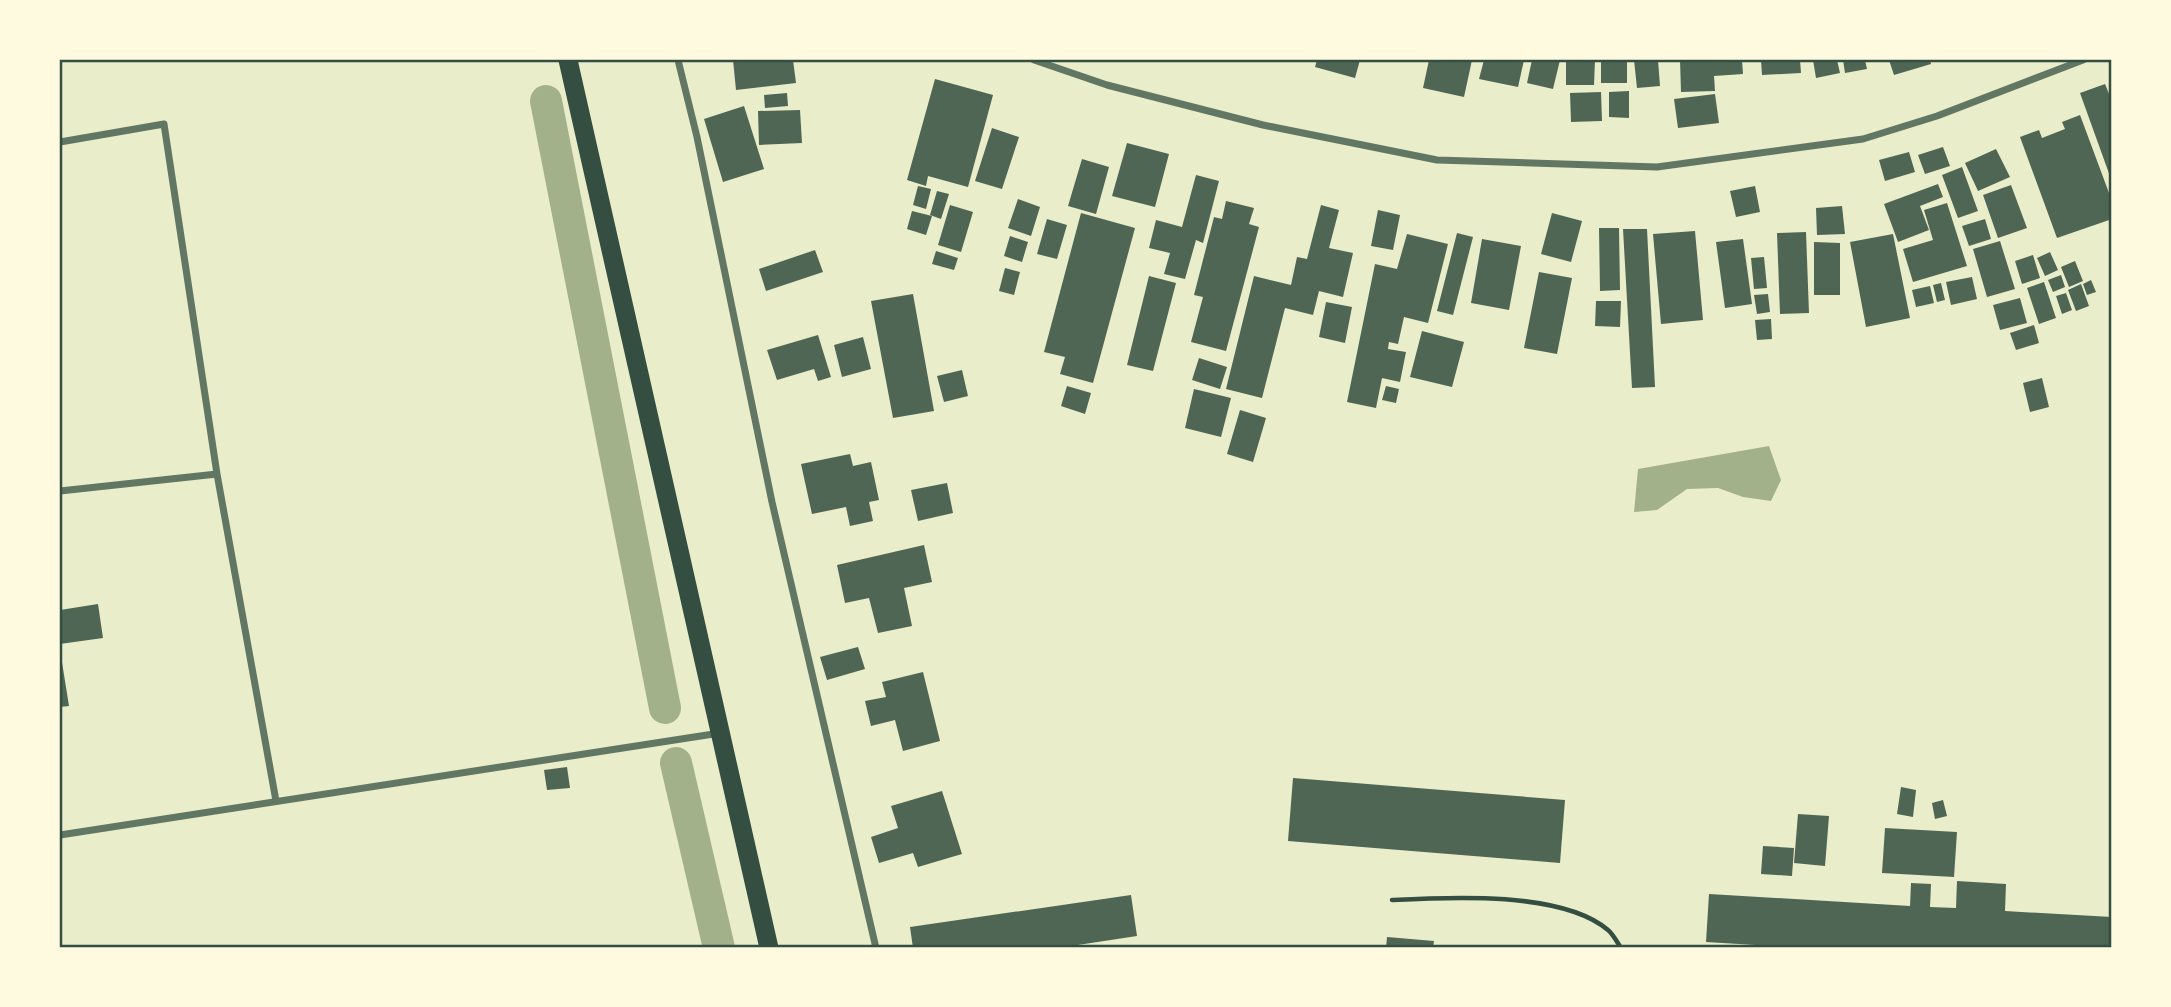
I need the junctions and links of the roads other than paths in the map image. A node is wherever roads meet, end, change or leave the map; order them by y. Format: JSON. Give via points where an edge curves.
{"nodes":[{"id":1,"x":678,"y":60,"type":"edge"},
{"id":2,"x":1034,"y":60,"type":"edge"},
{"id":3,"x":2083,"y":60,"type":"edge"},
{"id":4,"x":572,"y":64,"type":"edge"},
{"id":5,"x":60,"y":142,"type":"edge"},
{"id":6,"x":216,"y":474,"type":"junction"},
{"id":7,"x":60,"y":491,"type":"edge"},
{"id":8,"x":720,"y":733,"type":"junction"},
{"id":9,"x":276,"y":801,"type":"junction"},
{"id":10,"x":60,"y":835,"type":"edge"},
{"id":11,"x":769,"y":947,"type":"edge"},
{"id":12,"x":876,"y":947,"type":"edge"}],
"edges":[{"from":1,"to":12,"type":"street","via":[[772,502]]},
{"from":2,"to":3,"type":"street","via":[[1107,85],[1263,125],[1437,160],[1657,167],[1863,139]]},
{"from":4,"to":8,"type":"highway"},
{"from":5,"to":6,"type":"street","via":[[164,124]]},
{"from":6,"to":7,"type":"street"},
{"from":6,"to":9,"type":"street"},
{"from":8,"to":9,"type":"street"},
{"from":8,"to":11,"type":"highway"},
{"from":9,"to":10,"type":"street"}]}
